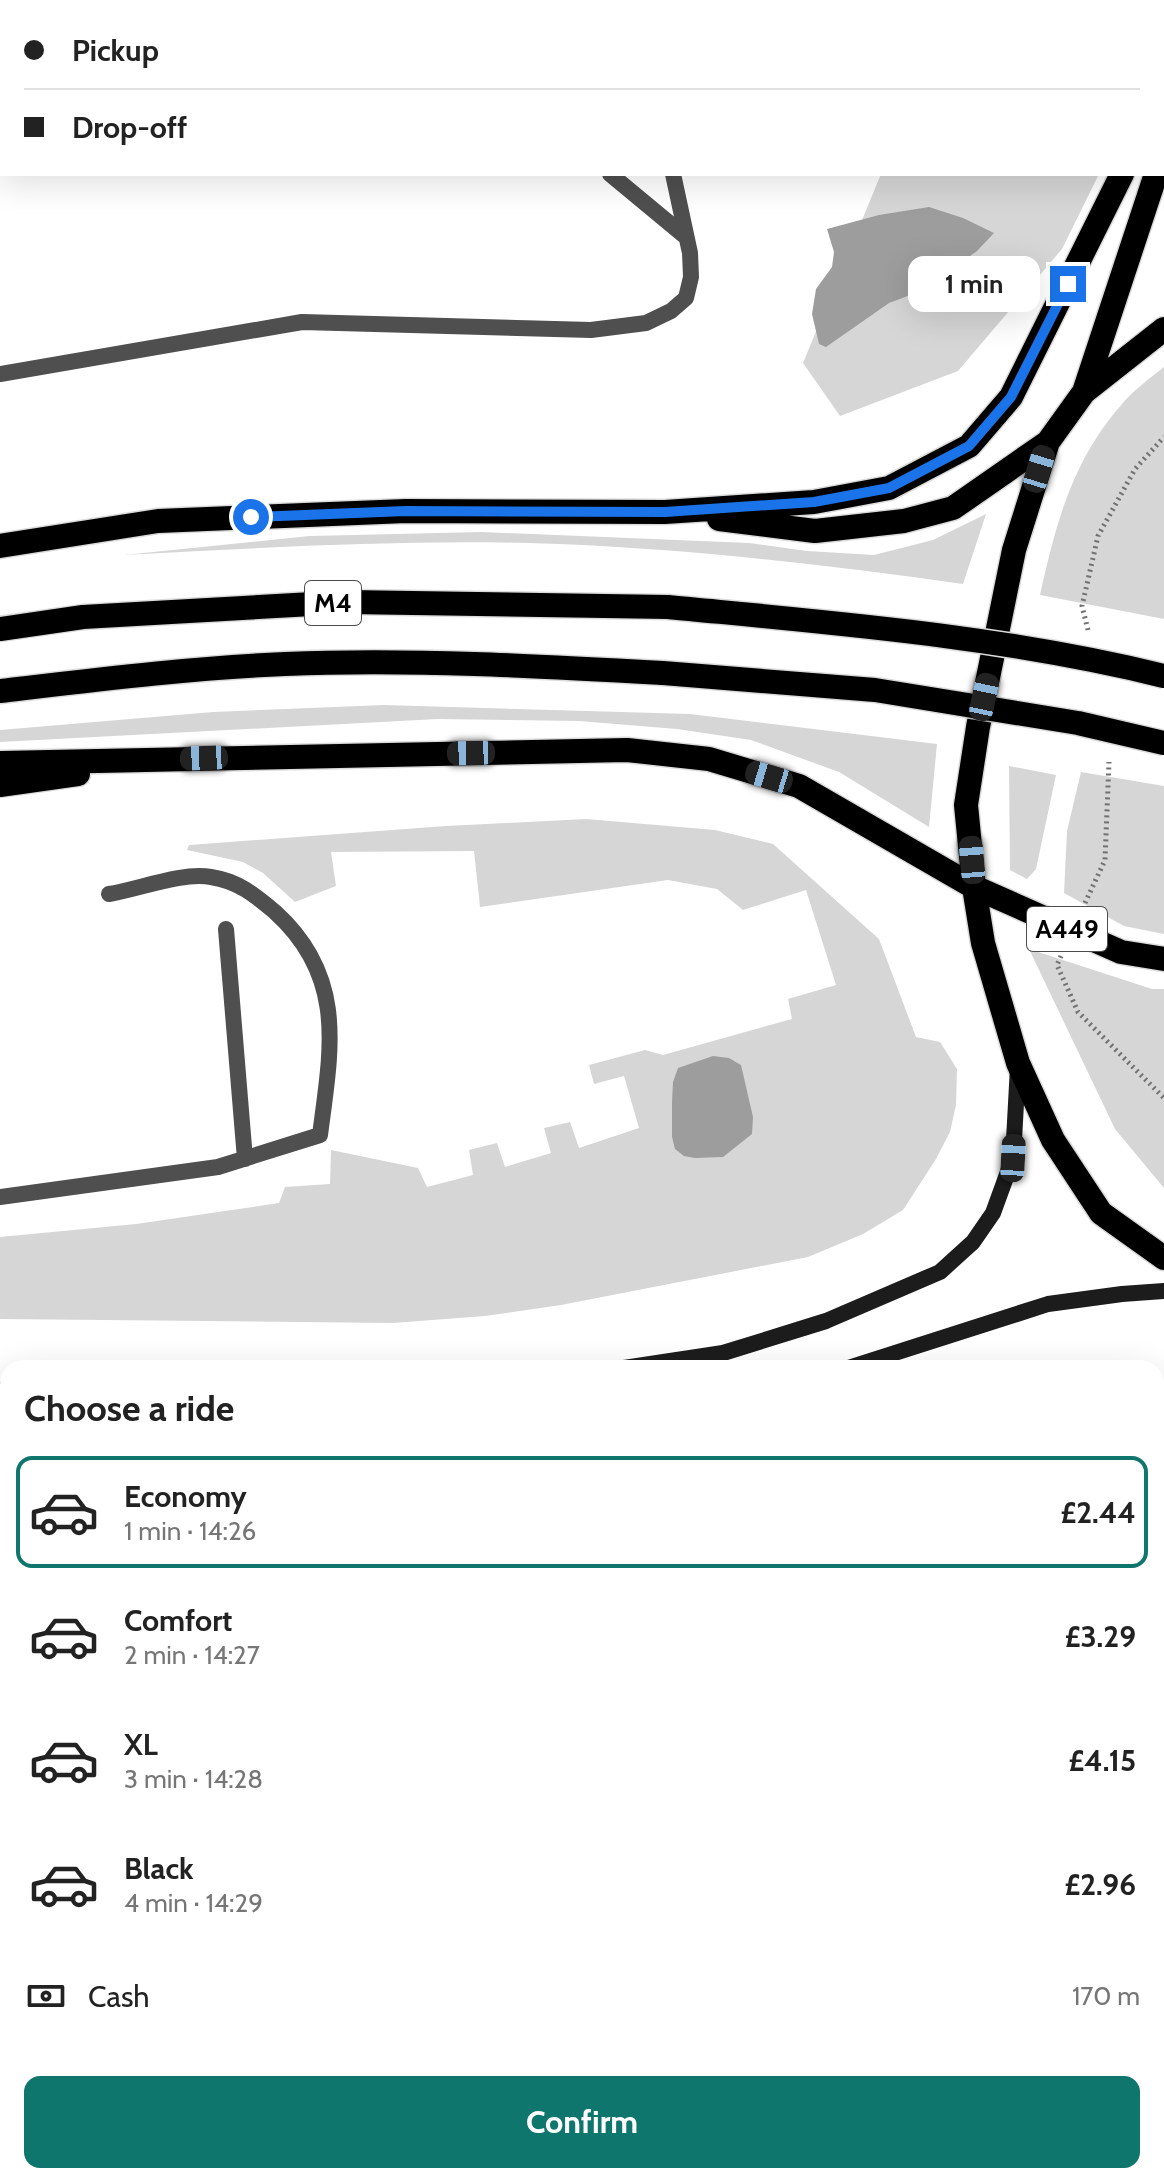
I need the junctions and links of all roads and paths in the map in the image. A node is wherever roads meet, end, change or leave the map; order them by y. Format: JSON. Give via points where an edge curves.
{"nodes":[{"id":1,"x":612,"y":176,"type":"edge"},
{"id":2,"x":673,"y":176,"type":"edge"},
{"id":3,"x":1121,"y":176,"type":"edge"},
{"id":4,"x":1155,"y":176,"type":"edge"},
{"id":5,"x":686,"y":237,"type":"junction"},
{"id":6,"x":1164,"y":329,"type":"edge"},
{"id":7,"x":0,"y":374,"type":"edge"},
{"id":8,"x":1084,"y":392,"type":"junction"},
{"id":9,"x":1164,"y":437,"type":"edge"},
{"id":10,"x":1048,"y":442,"type":"junction"},
{"id":11,"x":665,"y":512,"type":"junction"},
{"id":12,"x":0,"y":546,"type":"edge"},
{"id":13,"x":0,"y":629,"type":"edge"},
{"id":14,"x":1089,"y":635,"type":"dead end"},
{"id":15,"x":1164,"y":676,"type":"edge"},
{"id":16,"x":0,"y":691,"type":"edge"},
{"id":17,"x":1164,"y":743,"type":"edge"},
{"id":18,"x":1109,"y":753,"type":"dead end"},
{"id":19,"x":204,"y":758,"type":"junction"},
{"id":20,"x":0,"y":763,"type":"edge"},
{"id":21,"x":0,"y":785,"type":"edge"},
{"id":22,"x":974,"y":887,"type":"junction"},
{"id":23,"x":109,"y":894,"type":"dead end"},
{"id":24,"x":226,"y":929,"type":"dead end"},
{"id":25,"x":1071,"y":931,"type":"junction"},
{"id":26,"x":1164,"y":959,"type":"edge"},
{"id":27,"x":1018,"y":1063,"type":"junction"},
{"id":28,"x":1164,"y":1098,"type":"edge"},
{"id":29,"x":245,"y":1159,"type":"junction"},
{"id":30,"x":0,"y":1197,"type":"edge"},
{"id":31,"x":1164,"y":1258,"type":"edge"},
{"id":32,"x":1164,"y":1291,"type":"edge"},
{"id":33,"x":670,"y":1360,"type":"edge"},
{"id":34,"x":873,"y":1360,"type":"edge"}],
"edges":[{"from":1,"to":5,"type":"lane"},
{"from":2,"to":5,"type":"lane"},
{"from":3,"to":11,"type":"highway","via":[[1011,397],[969,446],[889,488],[814,502]]},
{"from":4,"to":8,"type":"highway"},
{"from":5,"to":7,"type":"lane","via":[[691,277],[686,298],[646,323],[591,330],[302,322]]},
{"from":6,"to":8,"type":"highway"},
{"from":8,"to":10,"type":"highway"},
{"from":9,"to":14,"type":"path","via":[[1135,469],[1098,536],[1082,606]]},
{"from":10,"to":11,"type":"highway","via":[[953,508],[904,521],[815,531]]},
{"from":10,"to":22,"type":"highway","via":[[1014,550],[978,727],[966,805]]},
{"from":11,"to":12,"type":"highway","via":[[406,511],[158,521]]},
{"from":13,"to":15,"type":"highway","number":"M4","bridge":true,"via":[[83,617],[348,602],[668,607],[888,628],[1109,662]]},
{"from":16,"to":17,"type":"highway","number":"M4","bridge":true,"via":[[284,664],[468,662],[875,690],[1078,723]]},
{"from":18,"to":25,"type":"path","via":[[1105,860]]},
{"from":19,"to":20,"type":"highway"},
{"from":19,"to":21,"type":"highway"},
{"from":19,"to":22,"type":"highway","via":[[627,750],[709,759],[799,786]]},
{"from":22,"to":25,"type":"highway","number":"A449"},
{"from":22,"to":27,"type":"highway","via":[[983,943]]},
{"from":23,"to":29,"type":"lane","via":[[190,877],[231,882],[251,891],[287,923],[317,966],[326,990],[330,1043],[320,1135]]},
{"from":24,"to":29,"type":"lane"},
{"from":25,"to":26,"type":"highway","number":"A449","via":[[1121,952]]},
{"from":25,"to":28,"type":"path","via":[[1057,965],[1078,1012]]},
{"from":27,"to":31,"type":"highway","via":[[1053,1140],[1101,1213]]},
{"from":27,"to":33,"type":"main road","via":[[1013,1158],[993,1213],[973,1242],[940,1272],[826,1321],[738,1348]]},
{"from":29,"to":30,"type":"lane"},
{"from":32,"to":34,"type":"main road","via":[[1048,1304]]}]}
